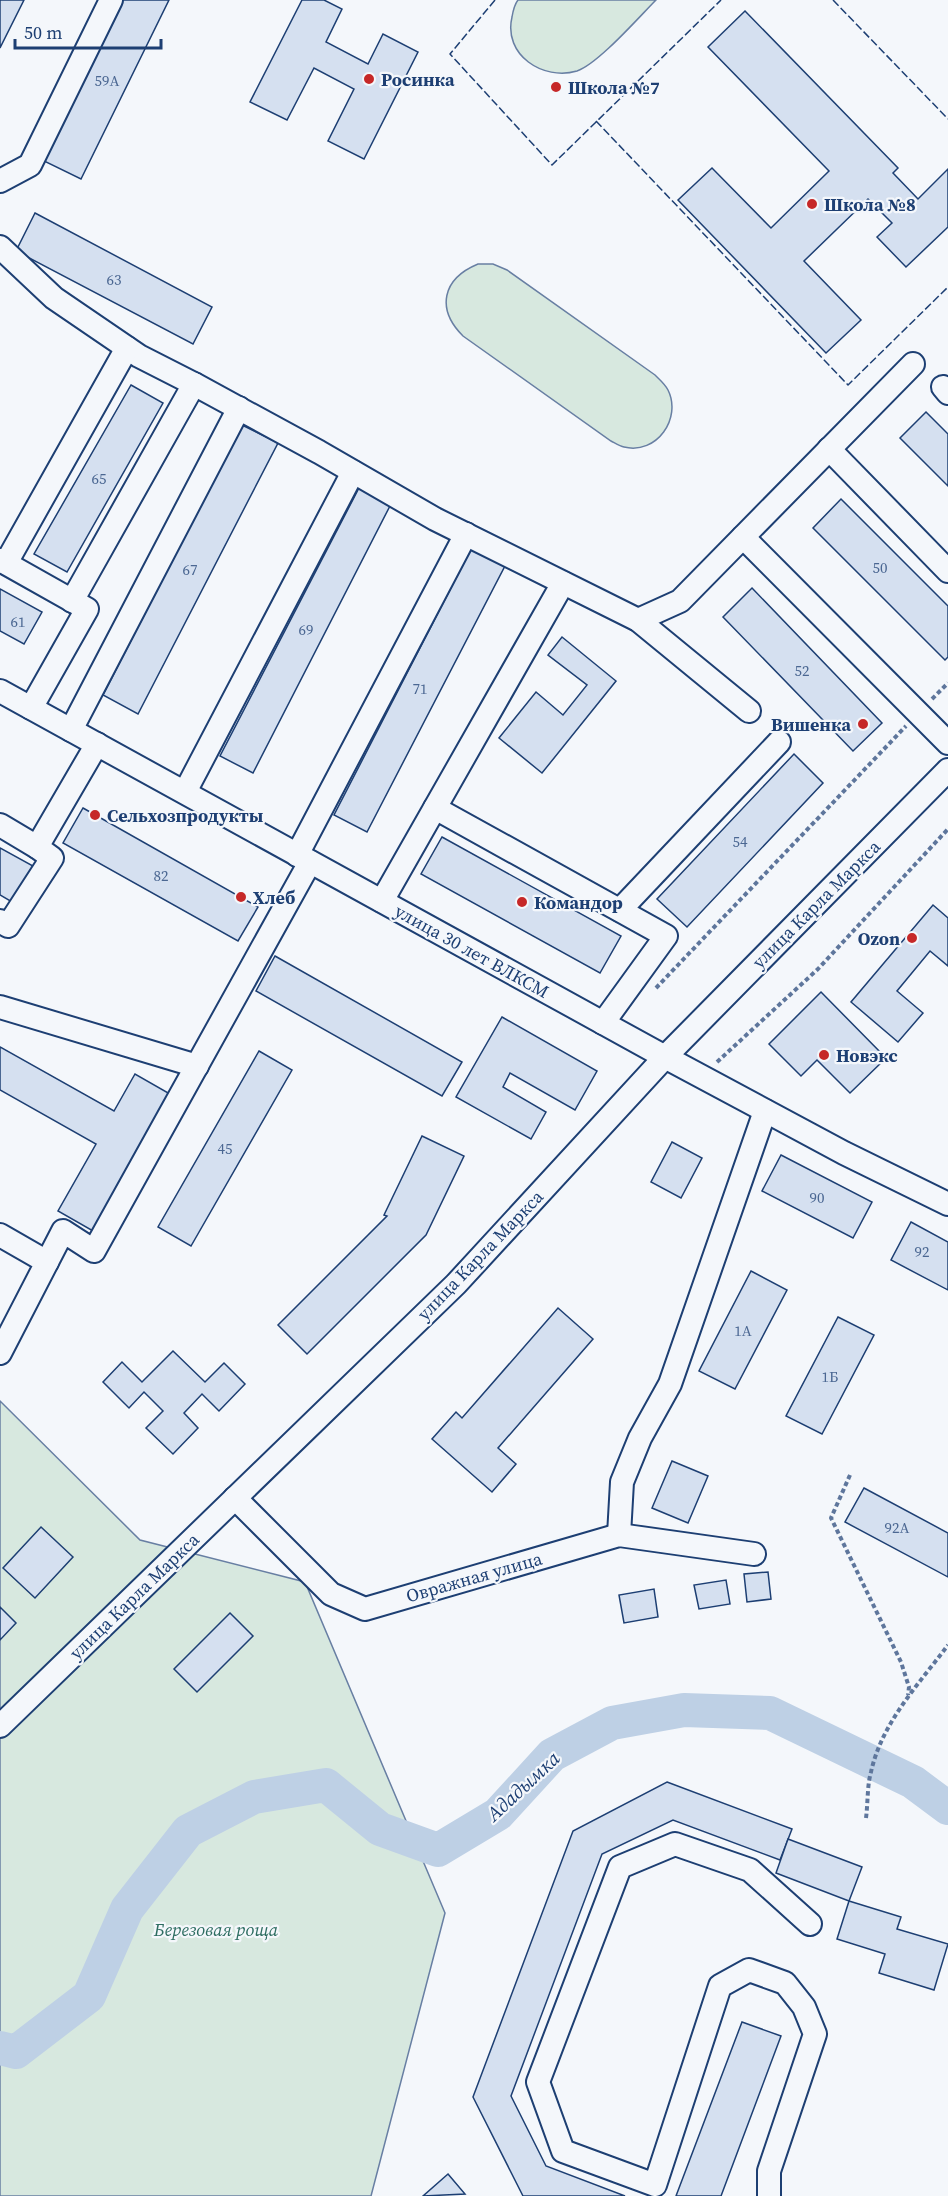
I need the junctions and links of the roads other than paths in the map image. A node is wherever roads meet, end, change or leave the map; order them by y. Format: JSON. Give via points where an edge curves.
{"nodes":[{"id":1,"x":111,"y":0,"type":"edge"},
{"id":2,"x":0,"y":181,"type":"edge"},
{"id":3,"x":0,"y":247,"type":"edge"},
{"id":4,"x":127,"y":348,"type":"junction"},
{"id":5,"x":913,"y":364,"type":"dead end"},
{"id":6,"x":194,"y":384,"type":"junction"},
{"id":7,"x":239,"y":408,"type":"junction"},
{"id":8,"x":829,"y":449,"type":"junction"},
{"id":9,"x":353,"y":472,"type":"junction"},
{"id":10,"x":466,"y":534,"type":"junction"},
{"id":11,"x":743,"y":537,"type":"junction"},
{"id":12,"x":3,"y":561,"type":"edge"},
{"id":13,"x":948,"y":571,"type":"edge"},
{"id":14,"x":563,"y":583,"type":"junction"},
{"id":15,"x":72,"y":601,"type":"junction"},
{"id":16,"x":638,"y":620,"type":"junction"},
{"id":17,"x":0,"y":691,"type":"edge"},
{"id":18,"x":31,"y":708,"type":"junction"},
{"id":19,"x":749,"y":711,"type":"dead end"},
{"id":20,"x":71,"y":730,"type":"junction"},
{"id":21,"x":779,"y":742,"type":"dead end"},
{"id":22,"x":948,"y":743,"type":"edge"},
{"id":23,"x":97,"y":744,"type":"junction"},
{"id":24,"x":948,"y":770,"type":"edge"},
{"id":25,"x":185,"y":792,"type":"junction"},
{"id":26,"x":435,"y":808,"type":"junction"},
{"id":27,"x":0,"y":825,"type":"edge"},
{"id":28,"x":37,"y":846,"type":"junction"},
{"id":29,"x":304,"y":858,"type":"junction"},
{"id":30,"x":382,"y":901,"type":"junction"},
{"id":31,"x":620,"y":910,"type":"junction"},
{"id":32,"x":0,"y":921,"type":"edge"},
{"id":33,"x":0,"y":1007,"type":"edge"},
{"id":34,"x":603,"y":1023,"type":"junction"},
{"id":35,"x":665,"y":1057,"type":"junction"},
{"id":36,"x":197,"y":1066,"type":"junction"},
{"id":37,"x":765,"y":1111,"type":"junction"},
{"id":38,"x":948,"y":1204,"type":"edge"},
{"id":39,"x":0,"y":1235,"type":"edge"},
{"id":40,"x":47,"y":1262,"type":"junction"},
{"id":41,"x":3,"y":1340,"type":"edge"},
{"id":42,"x":235,"y":1498,"type":"junction"},
{"id":43,"x":619,"y":1535,"type":"junction"},
{"id":44,"x":754,"y":1554,"type":"dead end"},
{"id":45,"x":0,"y":1726,"type":"edge"},
{"id":46,"x":810,"y":1924,"type":"dead end"},
{"id":47,"x":769,"y":2196,"type":"edge"}],
"edges":[{"from":1,"to":2,"type":"street","via":[[30,165]]},
{"from":3,"to":4,"type":"street","via":[[54,298]]},
{"from":4,"to":6,"type":"street"},
{"from":4,"to":12,"type":"street"},
{"from":5,"to":8,"type":"street"},
{"from":6,"to":7,"type":"street"},
{"from":6,"to":15,"type":"street"},
{"from":7,"to":9,"type":"street"},
{"from":7,"to":20,"type":"street"},
{"from":8,"to":11,"type":"street"},
{"from":8,"to":13,"type":"street"},
{"from":9,"to":10,"type":"street"},
{"from":9,"to":25,"type":"street"},
{"from":10,"to":14,"type":"street"},
{"from":10,"to":29,"type":"street"},
{"from":11,"to":16,"type":"street","via":[[680,601]]},
{"from":11,"to":22,"type":"street"},
{"from":12,"to":15,"type":"street"},
{"from":14,"to":16,"type":"street"},
{"from":14,"to":26,"type":"street"},
{"from":15,"to":18,"type":"street","via":[[87,609]]},
{"from":16,"to":19,"type":"street"},
{"from":17,"to":18,"type":"street","name":"улица 30 лет ВЛКСМ"},
{"from":18,"to":20,"type":"street","name":"улица 30 лет ВЛКСМ"},
{"from":20,"to":23,"type":"street","name":"улица 30 лет ВЛКСМ"},
{"from":21,"to":31,"type":"street"},
{"from":23,"to":25,"type":"street","name":"улица 30 лет ВЛКСМ"},
{"from":23,"to":28,"type":"street"},
{"from":24,"to":35,"type":"street","name":"улица Карла Маркса"},
{"from":25,"to":29,"type":"street","name":"улица 30 лет ВЛКСМ"},
{"from":26,"to":30,"type":"street"},
{"from":26,"to":31,"type":"street"},
{"from":27,"to":28,"type":"street"},
{"from":28,"to":32,"type":"street","via":[[52,858],[8,926]]},
{"from":29,"to":30,"type":"street","name":"улица 30 лет ВЛКСМ"},
{"from":29,"to":36,"type":"street"},
{"from":30,"to":34,"type":"street","name":"улица 30 лет ВЛКСМ"},
{"from":31,"to":34,"type":"street","via":[[666,936]]},
{"from":33,"to":36,"type":"street"},
{"from":34,"to":35,"type":"street","name":"улица 30 лет ВЛКСМ"},
{"from":35,"to":37,"type":"street","name":"улица 30 лет ВЛКСМ"},
{"from":35,"to":42,"type":"street","name":"улица Карла Маркса","via":[[456,1284]]},
{"from":36,"to":40,"type":"street","via":[[94,1251],[63,1231]]},
{"from":37,"to":38,"type":"street","name":"улица 30 лет ВЛКСМ"},
{"from":37,"to":43,"type":"street","via":[[670,1384],[640,1438],[622,1482]]},
{"from":39,"to":40,"type":"street"},
{"from":40,"to":41,"type":"street"},
{"from":42,"to":43,"type":"street","name":"Овражная улица","via":[[331,1594],[365,1609]]},
{"from":42,"to":45,"type":"street","name":"улица Карла Маркса"},
{"from":43,"to":44,"type":"street","name":"Овражная улица"},
{"from":46,"to":47,"type":"street","via":[[750,1870],[675,1844],[620,1867],[538,2082],[563,2151],[655,2185],[720,1986],[749,1970],[785,1983],[804,2007],[815,2034],[769,2171]]}]}
